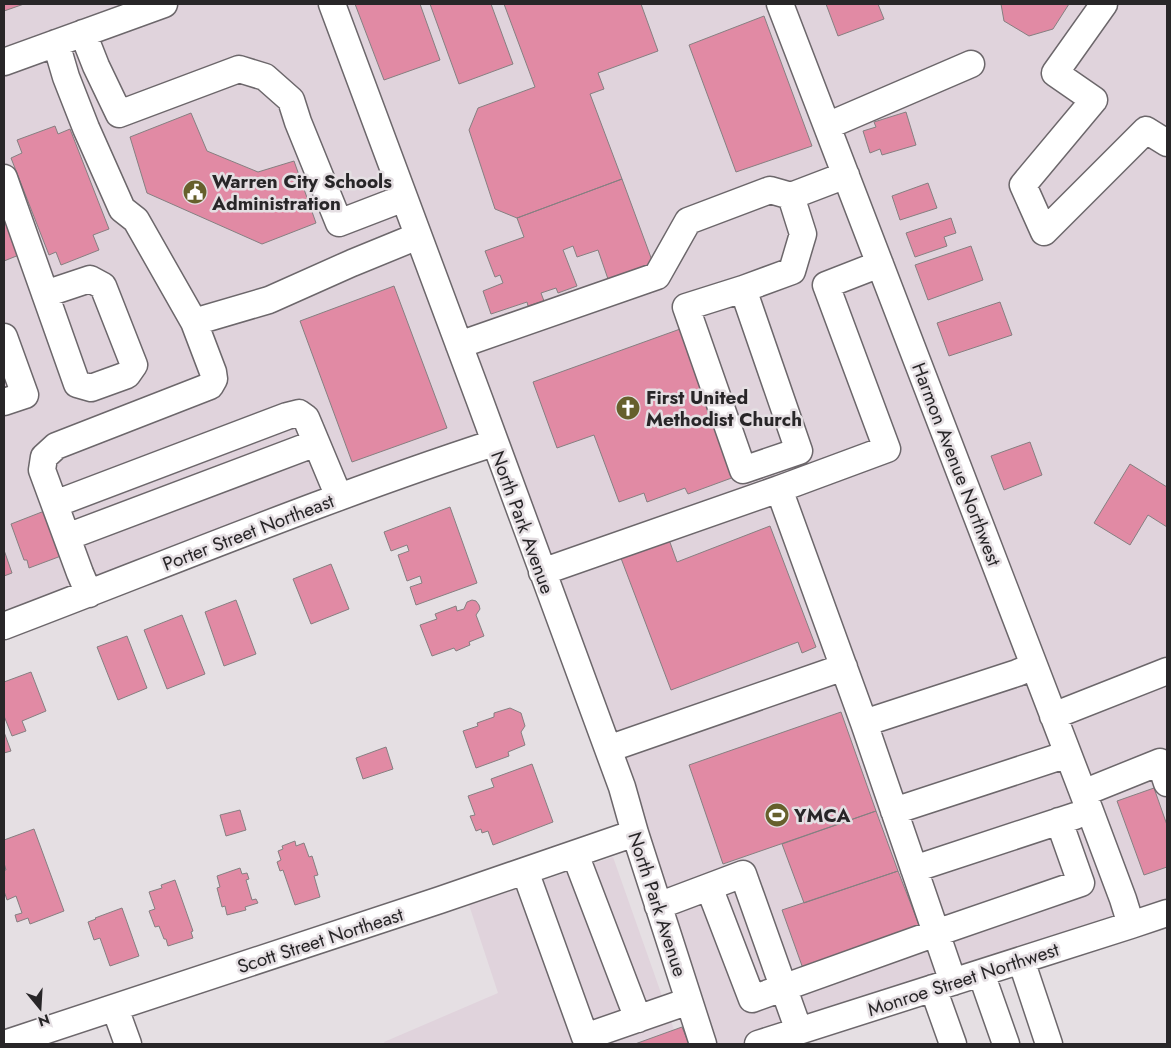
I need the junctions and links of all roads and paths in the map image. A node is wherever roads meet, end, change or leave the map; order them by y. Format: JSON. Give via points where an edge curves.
{"nodes":[{"id":1,"x":164,"y":4,"type":"edge"},
{"id":2,"x":332,"y":4,"type":"edge"},
{"id":3,"x":780,"y":4,"type":"edge"},
{"id":4,"x":1104,"y":4,"type":"edge"},
{"id":5,"x":83,"y":33,"type":"junction"},
{"id":6,"x":56,"y":44,"type":"junction"},
{"id":7,"x":4,"y":62,"type":"edge"},
{"id":8,"x":971,"y":64,"type":"dead end"},
{"id":9,"x":827,"y":126,"type":"junction"},
{"id":10,"x":1167,"y":143,"type":"edge"},
{"id":11,"x":846,"y":175,"type":"junction"},
{"id":12,"x":4,"y":178,"type":"edge"},
{"id":13,"x":790,"y":196,"type":"junction"},
{"id":14,"x":404,"y":198,"type":"junction"},
{"id":15,"x":339,"y":223,"type":"junction"},
{"id":16,"x":418,"y":236,"type":"junction"},
{"id":17,"x":352,"y":263,"type":"junction"},
{"id":18,"x":880,"y":264,"type":"junction"},
{"id":19,"x":742,"y":289,"type":"junction"},
{"id":20,"x":45,"y":294,"type":"dead end"},
{"id":21,"x":194,"y":322,"type":"junction"},
{"id":22,"x":4,"y":337,"type":"edge"},
{"id":23,"x":459,"y":345,"type":"junction"},
{"id":24,"x":4,"y":402,"type":"edge"},
{"id":25,"x":316,"y":443,"type":"junction"},
{"id":26,"x":494,"y":443,"type":"junction"},
{"id":27,"x":778,"y":489,"type":"junction"},
{"id":28,"x":339,"y":497,"type":"junction"},
{"id":29,"x":55,"y":504,"type":"junction"},
{"id":30,"x":67,"y":537,"type":"junction"},
{"id":31,"x":542,"y":572,"type":"junction"},
{"id":32,"x":89,"y":594,"type":"junction"},
{"id":33,"x":4,"y":626,"type":"edge"},
{"id":34,"x":1034,"y":666,"type":"junction"},
{"id":35,"x":844,"y":667,"type":"junction"},
{"id":36,"x":1167,"y":671,"type":"edge"},
{"id":37,"x":1053,"y":716,"type":"junction"},
{"id":38,"x":864,"y":722,"type":"junction"},
{"id":39,"x":608,"y":749,"type":"junction"},
{"id":40,"x":1068,"y":754,"type":"junction"},
{"id":41,"x":1167,"y":783,"type":"edge"},
{"id":42,"x":1086,"y":802,"type":"junction"},
{"id":43,"x":894,"y":811,"type":"junction"},
{"id":44,"x":1058,"y":821,"type":"junction"},
{"id":45,"x":635,"y":833,"type":"junction"},
{"id":46,"x":576,"y":854,"type":"junction"},
{"id":47,"x":914,"y":869,"type":"junction"},
{"id":48,"x":525,"y":871,"type":"junction"},
{"id":49,"x":709,"y":887,"type":"junction"},
{"id":50,"x":658,"y":906,"type":"junction"},
{"id":51,"x":1167,"y":912,"type":"edge"},
{"id":52,"x":1131,"y":925,"type":"junction"},
{"id":53,"x":936,"y":933,"type":"junction"},
{"id":54,"x":1021,"y":960,"type":"junction"},
{"id":55,"x":982,"y":973,"type":"junction"},
{"id":56,"x":943,"y":985,"type":"junction"},
{"id":57,"x":783,"y":989,"type":"junction"},
{"id":58,"x":689,"y":1001,"type":"junction"},
{"id":59,"x":115,"y":1008,"type":"junction"},
{"id":60,"x":638,"y":1019,"type":"junction"},
{"id":61,"x":799,"y":1031,"type":"junction"},
{"id":62,"x":829,"y":1034,"type":"edge"},
{"id":63,"x":4,"y":1044,"type":"edge"},
{"id":64,"x":128,"y":1044,"type":"edge"},
{"id":65,"x":703,"y":1044,"type":"edge"},
{"id":66,"x":758,"y":1044,"type":"edge"},
{"id":67,"x":953,"y":1044,"type":"edge"},
{"id":68,"x":1006,"y":1044,"type":"edge"},
{"id":69,"x":1049,"y":1044,"type":"edge"}],
"edges":[{"from":1,"to":5,"type":"street"},
{"from":2,"to":14,"type":"street","name":"North Park Avenue"},
{"from":3,"to":9,"type":"street","name":"Harmon Avenue Northwest"},
{"from":4,"to":10,"type":"street","via":[[1055,73],[1094,100],[1023,185],[1044,232],[1146,130]]},
{"from":5,"to":6,"type":"street"},
{"from":5,"to":15,"type":"street","via":[[119,114],[239,69],[265,76],[291,100]]},
{"from":6,"to":7,"type":"street"},
{"from":6,"to":21,"type":"street","via":[[86,128],[122,209],[136,220]]},
{"from":8,"to":9,"type":"street"},
{"from":9,"to":11,"type":"street","name":"Harmon Avenue Northwest"},
{"from":11,"to":13,"type":"street"},
{"from":11,"to":18,"type":"street","name":"Harmon Avenue Northwest"},
{"from":12,"to":20,"type":"street"},
{"from":13,"to":19,"type":"street","via":[[804,234],[792,271]]},
{"from":13,"to":23,"type":"street","via":[[770,190],[688,221],[657,276]]},
{"from":14,"to":15,"type":"street"},
{"from":14,"to":16,"type":"street","name":"North Park Avenue"},
{"from":15,"to":17,"type":"street"},
{"from":16,"to":17,"type":"street"},
{"from":16,"to":23,"type":"street","name":"North Park Avenue"},
{"from":17,"to":21,"type":"street","via":[[269,300]]},
{"from":18,"to":27,"type":"street","via":[[826,285],[887,449]]},
{"from":18,"to":34,"type":"street","name":"Harmon Avenue Northwest"},
{"from":19,"to":19,"type":"street","via":[[799,451],[743,470],[686,307]]},
{"from":21,"to":29,"type":"street","via":[[213,372],[214,380],[210,386],[56,446],[44,457],[42,470]]},
{"from":22,"to":24,"type":"street","via":[[25,395]]},
{"from":23,"to":26,"type":"street","name":"North Park Avenue"},
{"from":25,"to":28,"type":"street"},
{"from":25,"to":29,"type":"street","via":[[306,418],[300,414],[288,416]]},
{"from":25,"to":30,"type":"street"},
{"from":26,"to":28,"type":"street","name":"Porter Street Northeast"},
{"from":26,"to":31,"type":"street","name":"North Park Avenue"},
{"from":27,"to":31,"type":"street"},
{"from":27,"to":35,"type":"street"},
{"from":28,"to":32,"type":"street","name":"Porter Street Northeast"},
{"from":29,"to":30,"type":"street"},
{"from":30,"to":32,"type":"street"},
{"from":31,"to":39,"type":"street","name":"North Park Avenue"},
{"from":32,"to":33,"type":"street","name":"Porter Street Northeast"},
{"from":34,"to":37,"type":"street","name":"Harmon Avenue Northwest"},
{"from":34,"to":38,"type":"street"},
{"from":35,"to":38,"type":"street"},
{"from":35,"to":39,"type":"street"},
{"from":36,"to":37,"type":"street"},
{"from":37,"to":40,"type":"street","name":"Harmon Avenue Northwest"},
{"from":38,"to":43,"type":"street"},
{"from":39,"to":45,"type":"street","name":"North Park Avenue"},
{"from":40,"to":42,"type":"street","name":"Harmon Avenue Northwest"},
{"from":40,"to":43,"type":"street"},
{"from":41,"to":42,"type":"street","via":[[1160,762]]},
{"from":42,"to":44,"type":"street"},
{"from":42,"to":52,"type":"street","name":"Harmon Avenue Northwest"},
{"from":43,"to":47,"type":"street"},
{"from":44,"to":47,"type":"street"},
{"from":44,"to":53,"type":"street","via":[[1081,883]]},
{"from":45,"to":46,"type":"street","name":"Scott Street Northeast"},
{"from":45,"to":50,"type":"street","name":"North Park Avenue"},
{"from":46,"to":48,"type":"street","name":"Scott Street Northeast"},
{"from":46,"to":60,"type":"street"},
{"from":47,"to":53,"type":"street"},
{"from":48,"to":59,"type":"street","name":"Scott Street Northeast"},
{"from":48,"to":60,"type":"street","via":[[585,1037]]},
{"from":49,"to":50,"type":"street"},
{"from":49,"to":57,"type":"street","via":[[752,999]]},
{"from":49,"to":57,"type":"street","via":[[743,874]]},
{"from":50,"to":58,"type":"street","name":"North Park Avenue"},
{"from":51,"to":52,"type":"street","name":"Monroe Street Northwest"},
{"from":52,"to":54,"type":"street","name":"Monroe Street Northwest"},
{"from":53,"to":56,"type":"street"},
{"from":53,"to":57,"type":"street"},
{"from":54,"to":55,"type":"street","name":"Monroe Street Northwest"},
{"from":54,"to":69,"type":"street"},
{"from":55,"to":56,"type":"street","name":"Monroe Street Northwest"},
{"from":55,"to":68,"type":"street"},
{"from":56,"to":62,"type":"street","name":"Monroe Street Northwest"},
{"from":56,"to":67,"type":"street"},
{"from":57,"to":61,"type":"street"},
{"from":58,"to":60,"type":"street"},
{"from":58,"to":65,"type":"street","name":"North Park Avenue"},
{"from":59,"to":63,"type":"street","name":"Scott Street Northeast"},
{"from":59,"to":64,"type":"street"},
{"from":61,"to":62,"type":"street","name":"Monroe Street Northwest"},
{"from":61,"to":66,"type":"street","name":"Monroe Street Northwest"}]}
